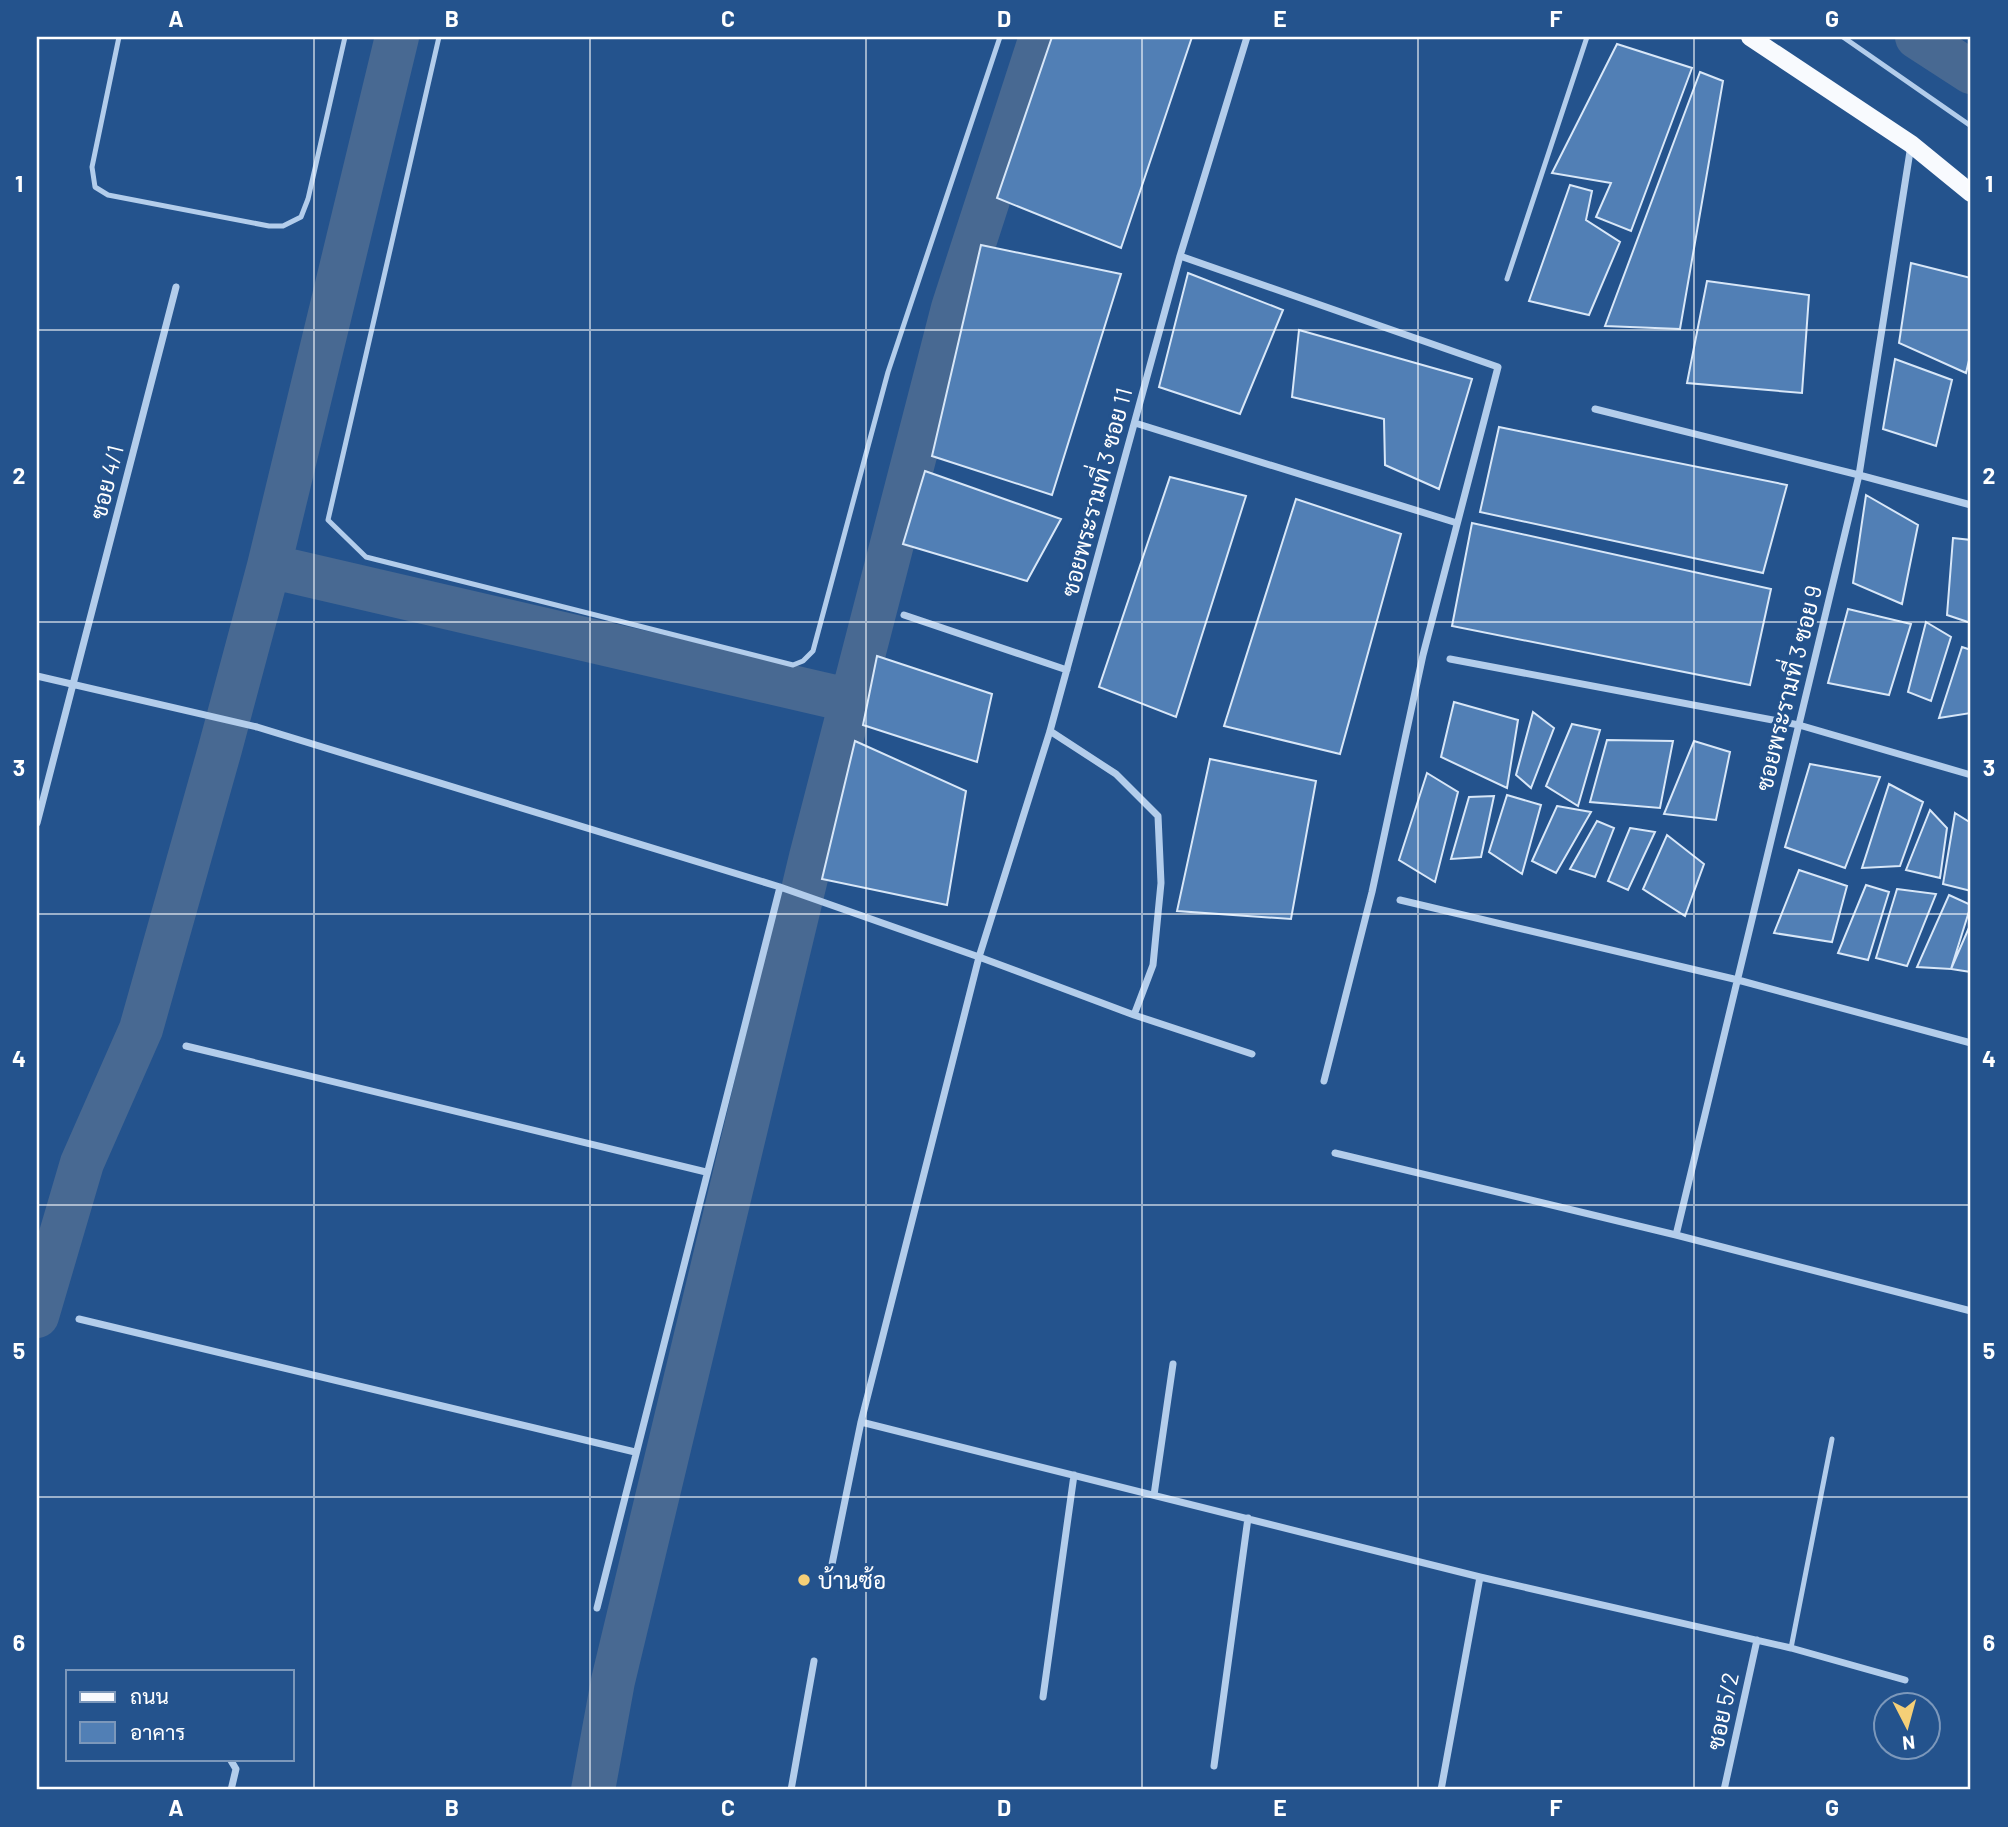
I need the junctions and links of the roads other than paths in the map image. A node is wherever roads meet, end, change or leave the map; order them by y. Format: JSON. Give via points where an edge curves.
{"nodes":[{"id":1,"x":119,"y":37,"type":"edge"},
{"id":2,"x":345,"y":37,"type":"edge"},
{"id":3,"x":439,"y":37,"type":"edge"},
{"id":4,"x":1000,"y":37,"type":"edge"},
{"id":5,"x":1247,"y":37,"type":"edge"},
{"id":6,"x":1587,"y":37,"type":"edge"},
{"id":7,"x":1750,"y":37,"type":"edge"},
{"id":8,"x":1843,"y":37,"type":"edge"},
{"id":9,"x":1971,"y":125,"type":"edge"},
{"id":10,"x":1911,"y":144,"type":"junction"},
{"id":11,"x":1971,"y":193,"type":"edge"},
{"id":12,"x":1180,"y":256,"type":"junction"},
{"id":13,"x":1507,"y":279,"type":"dead end"},
{"id":14,"x":176,"y":287,"type":"dead end"},
{"id":15,"x":1595,"y":410,"type":"dead end"},
{"id":16,"x":1135,"y":423,"type":"junction"},
{"id":17,"x":1859,"y":475,"type":"junction"},
{"id":18,"x":1971,"y":505,"type":"edge"},
{"id":19,"x":1457,"y":523,"type":"junction"},
{"id":20,"x":904,"y":615,"type":"dead end"},
{"id":21,"x":1450,"y":659,"type":"dead end"},
{"id":22,"x":1067,"y":670,"type":"junction"},
{"id":23,"x":37,"y":676,"type":"edge"},
{"id":24,"x":73,"y":686,"type":"junction"},
{"id":25,"x":1799,"y":724,"type":"junction"},
{"id":26,"x":1050,"y":731,"type":"junction"},
{"id":27,"x":1971,"y":775,"type":"edge"},
{"id":28,"x":37,"y":823,"type":"edge"},
{"id":29,"x":780,"y":887,"type":"junction"},
{"id":30,"x":1400,"y":900,"type":"dead end"},
{"id":31,"x":979,"y":957,"type":"junction"},
{"id":32,"x":1738,"y":980,"type":"junction"},
{"id":33,"x":1134,"y":1015,"type":"junction"},
{"id":34,"x":1971,"y":1043,"type":"edge"},
{"id":35,"x":186,"y":1046,"type":"dead end"},
{"id":36,"x":1252,"y":1054,"type":"dead end"},
{"id":37,"x":1324,"y":1082,"type":"dead end"},
{"id":38,"x":1335,"y":1153,"type":"dead end"},
{"id":39,"x":706,"y":1172,"type":"junction"},
{"id":40,"x":1676,"y":1235,"type":"junction"},
{"id":41,"x":1971,"y":1311,"type":"edge"},
{"id":42,"x":79,"y":1319,"type":"dead end"},
{"id":43,"x":1172,"y":1364,"type":"dead end"},
{"id":44,"x":860,"y":1422,"type":"junction"},
{"id":45,"x":1832,"y":1439,"type":"dead end"},
{"id":46,"x":635,"y":1452,"type":"junction"},
{"id":47,"x":1074,"y":1475,"type":"junction"},
{"id":48,"x":1154,"y":1495,"type":"junction"},
{"id":49,"x":1248,"y":1518,"type":"junction"},
{"id":50,"x":1480,"y":1577,"type":"junction"},
{"id":51,"x":830,"y":1579,"type":"dead end"},
{"id":52,"x":597,"y":1608,"type":"dead end"},
{"id":53,"x":1757,"y":1640,"type":"junction"},
{"id":54,"x":1791,"y":1648,"type":"junction"},
{"id":55,"x":814,"y":1661,"type":"dead end"},
{"id":56,"x":1905,"y":1680,"type":"dead end"},
{"id":57,"x":1043,"y":1697,"type":"dead end"},
{"id":58,"x":231,"y":1760,"type":"edge"},
{"id":59,"x":1214,"y":1766,"type":"dead end"},
{"id":60,"x":231,"y":1790,"type":"edge"},
{"id":61,"x":791,"y":1790,"type":"edge"},
{"id":62,"x":1441,"y":1790,"type":"edge"},
{"id":63,"x":1724,"y":1790,"type":"edge"}],
"edges":[{"from":1,"to":2,"type":"lane","via":[[92,167],[95,187],[108,195],[269,226],[283,226],[301,217]]},
{"from":3,"to":4,"type":"lane","via":[[328,520],[366,557],[793,665],[813,651],[888,372]]},
{"from":5,"to":12,"type":"street","name":"ซอยพระรามที่ 3 ซอย 11"},
{"from":6,"to":13,"type":"lane"},
{"from":7,"to":10,"type":"main road"},
{"from":8,"to":9,"type":"lane"},
{"from":10,"to":11,"type":"main road"},
{"from":10,"to":17,"type":"street","name":"ซอยพระรามที่ 3 ซอย 9"},
{"from":12,"to":16,"type":"street","name":"ซอยพระรามที่ 3 ซอย 11"},
{"from":12,"to":19,"type":"street","via":[[1498,367]]},
{"from":14,"to":24,"type":"street","name":"ซอย 4/1"},
{"from":15,"to":17,"type":"street"},
{"from":16,"to":19,"type":"street"},
{"from":16,"to":22,"type":"street","name":"ซอยพระรามที่ 3 ซอย 11"},
{"from":17,"to":18,"type":"street"},
{"from":17,"to":25,"type":"street","name":"ซอยพระรามที่ 3 ซอย 9"},
{"from":19,"to":37,"type":"street"},
{"from":20,"to":22,"type":"street"},
{"from":21,"to":25,"type":"street"},
{"from":22,"to":26,"type":"street","name":"ซอยพระรามที่ 3 ซอย 11"},
{"from":23,"to":24,"type":"street"},
{"from":24,"to":28,"type":"street","name":"ซอย 4/1"},
{"from":24,"to":29,"type":"street","via":[[257,727]]},
{"from":25,"to":27,"type":"street"},
{"from":25,"to":32,"type":"street","name":"ซอยพระรามที่ 3 ซอย 9"},
{"from":26,"to":31,"type":"street","name":"ซอยพระรามที่ 3 ซอย 11"},
{"from":26,"to":33,"type":"street","via":[[1116,774],[1158,816],[1161,883],[1153,965]]},
{"from":29,"to":31,"type":"street"},
{"from":29,"to":39,"type":"street"},
{"from":30,"to":32,"type":"street"},
{"from":31,"to":33,"type":"street"},
{"from":31,"to":44,"type":"street","name":"ซอยพระรามที่ 3 ซอย 11"},
{"from":32,"to":34,"type":"street"},
{"from":32,"to":40,"type":"street","name":"ซอยพระรามที่ 3 ซอย 9"},
{"from":33,"to":36,"type":"street"},
{"from":35,"to":39,"type":"street"},
{"from":38,"to":40,"type":"street"},
{"from":39,"to":46,"type":"street"},
{"from":40,"to":41,"type":"street"},
{"from":42,"to":46,"type":"street"},
{"from":43,"to":48,"type":"street"},
{"from":44,"to":47,"type":"street"},
{"from":44,"to":51,"type":"street","name":"ซอยพระรามที่ 3 ซอย 11"},
{"from":45,"to":54,"type":"lane"},
{"from":46,"to":52,"type":"street"},
{"from":47,"to":48,"type":"street"},
{"from":47,"to":57,"type":"street"},
{"from":48,"to":49,"type":"street"},
{"from":49,"to":50,"type":"street"},
{"from":49,"to":59,"type":"street"},
{"from":50,"to":53,"type":"street"},
{"from":50,"to":62,"type":"street"},
{"from":53,"to":54,"type":"street"},
{"from":53,"to":63,"type":"street","name":"ซอย 5/2"},
{"from":54,"to":56,"type":"street"},
{"from":55,"to":61,"type":"street"},
{"from":58,"to":60,"type":"street","via":[[236,1769]]}]}
